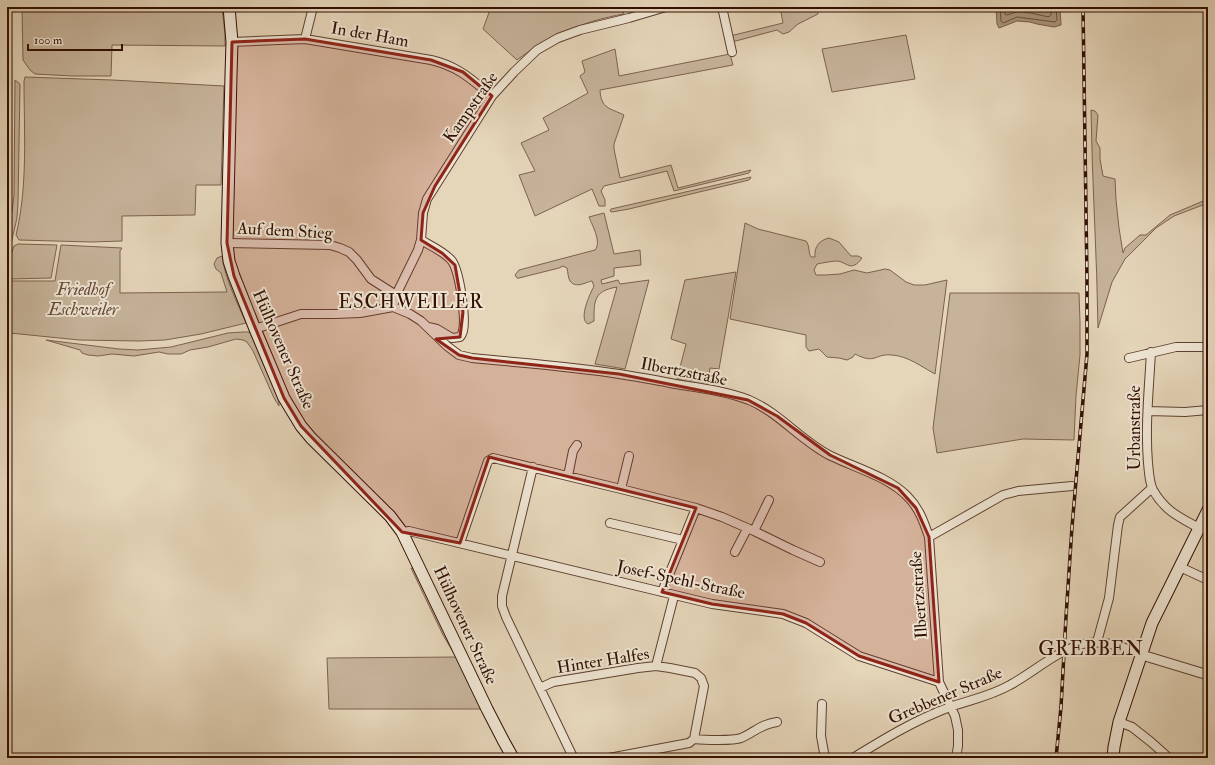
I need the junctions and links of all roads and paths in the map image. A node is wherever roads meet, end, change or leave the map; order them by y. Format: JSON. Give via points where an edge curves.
{"nodes":[{"id":1,"x":313,"y":7,"type":"edge"},
{"id":2,"x":666,"y":7,"type":"edge"},
{"id":3,"x":722,"y":7,"type":"edge"},
{"id":4,"x":230,"y":8,"type":"edge"},
{"id":5,"x":305,"y":39,"type":"junction"},
{"id":6,"x":232,"y":42,"type":"junction"},
{"id":7,"x":732,"y":52,"type":"dead end"},
{"id":8,"x":492,"y":96,"type":"junction"},
{"id":9,"x":421,"y":240,"type":"junction"},
{"id":10,"x":227,"y":242,"type":"junction"},
{"id":11,"x":396,"y":295,"type":"junction"},
{"id":12,"x":393,"y":307,"type":"junction"},
{"id":13,"x":427,"y":327,"type":"junction"},
{"id":14,"x":255,"y":329,"type":"junction"},
{"id":15,"x":1208,"y":347,"type":"edge"},
{"id":16,"x":1151,"y":352,"type":"junction"},
{"id":17,"x":1129,"y":358,"type":"dead end"},
{"id":18,"x":1208,"y":410,"type":"edge"},
{"id":19,"x":1148,"y":411,"type":"junction"},
{"id":20,"x":577,"y":446,"type":"dead end"},
{"id":21,"x":629,"y":456,"type":"dead end"},
{"id":22,"x":533,"y":468,"type":"junction"},
{"id":23,"x":568,"y":476,"type":"junction"},
{"id":24,"x":1072,"y":486,"type":"dead end"},
{"id":25,"x":621,"y":488,"type":"junction"},
{"id":26,"x":1152,"y":488,"type":"junction"},
{"id":27,"x":769,"y":500,"type":"dead end"},
{"id":28,"x":696,"y":508,"type":"junction"},
{"id":29,"x":1208,"y":510,"type":"edge"},
{"id":30,"x":610,"y":523,"type":"dead end"},
{"id":31,"x":1199,"y":528,"type":"junction"},
{"id":32,"x":751,"y":530,"type":"junction"},
{"id":33,"x":402,"y":532,"type":"junction"},
{"id":34,"x":929,"y":537,"type":"junction"},
{"id":35,"x":683,"y":540,"type":"junction"},
{"id":36,"x":460,"y":543,"type":"junction"},
{"id":37,"x":735,"y":552,"type":"dead end"},
{"id":38,"x":511,"y":556,"type":"junction"},
{"id":39,"x":820,"y":562,"type":"dead end"},
{"id":40,"x":1180,"y":567,"type":"junction"},
{"id":41,"x":1208,"y":580,"type":"edge"},
{"id":42,"x":662,"y":592,"type":"junction"},
{"id":43,"x":674,"y":596,"type":"junction"},
{"id":44,"x":1097,"y":642,"type":"junction"},
{"id":45,"x":1142,"y":655,"type":"junction"},
{"id":46,"x":656,"y":666,"type":"junction"},
{"id":47,"x":1208,"y":675,"type":"edge"},
{"id":48,"x":939,"y":682,"type":"junction"},
{"id":49,"x":540,"y":688,"type":"junction"},
{"id":50,"x":822,"y":704,"type":"dead end"},
{"id":51,"x":950,"y":707,"type":"junction"},
{"id":52,"x":777,"y":722,"type":"dead end"},
{"id":53,"x":1119,"y":722,"type":"junction"},
{"id":54,"x":694,"y":739,"type":"junction"},
{"id":55,"x":514,"y":758,"type":"edge"},
{"id":56,"x":575,"y":758,"type":"edge"},
{"id":57,"x":609,"y":758,"type":"edge"},
{"id":58,"x":825,"y":758,"type":"edge"},
{"id":59,"x":853,"y":758,"type":"edge"},
{"id":60,"x":956,"y":758,"type":"edge"},
{"id":61,"x":1113,"y":758,"type":"edge"},
{"id":62,"x":1169,"y":758,"type":"edge"}],
"edges":[{"from":1,"to":5,"type":"street"},
{"from":2,"to":8,"type":"street","name":"Kampstraße","via":[[558,38],[537,50]]},
{"from":3,"to":7,"type":"street"},
{"from":4,"to":6,"type":"main road","name":"Hülhovener Straße"},
{"from":5,"to":6,"type":"street","name":"In der Ham"},
{"from":5,"to":8,"type":"street","name":"In der Ham","via":[[441,62],[462,72]]},
{"from":6,"to":10,"type":"main road","name":"Hülhovener Straße"},
{"from":8,"to":9,"type":"street","name":"Kampstraße","via":[[427,199],[421,226]]},
{"from":9,"to":11,"type":"street"},
{"from":9,"to":13,"type":"street","via":[[455,265],[460,280],[463,312],[463,332],[460,337],[452,338],[437,329]]},
{"from":10,"to":11,"type":"street","name":"Auf dem Stieg","via":[[330,245],[340,248],[357,260],[371,279]]},
{"from":10,"to":14,"type":"main road","name":"Hülhovener Straße","via":[[229,261]]},
{"from":11,"to":12,"type":"street"},
{"from":12,"to":13,"type":"street","name":"Ilbertzstraße","via":[[410,314]]},
{"from":12,"to":14,"type":"street","via":[[348,313],[301,314]]},
{"from":13,"to":34,"type":"street","name":"Ilbertzstraße","via":[[459,355],[472,358],[619,374],[748,400],[777,416],[830,455],[898,488],[916,508]]},
{"from":14,"to":33,"type":"main road","name":"Hülhovener Straße","via":[[284,398],[301,426],[390,516]]},
{"from":15,"to":16,"type":"street","via":[[1176,347]]},
{"from":16,"to":17,"type":"street"},
{"from":16,"to":19,"type":"street","name":"Urbanstraße"},
{"from":18,"to":19,"type":"street"},
{"from":19,"to":26,"type":"street","name":"Urbanstraße","via":[[1146,440]]},
{"from":20,"to":23,"type":"street","via":[[573,451]]},
{"from":21,"to":25,"type":"street"},
{"from":22,"to":23,"type":"street"},
{"from":22,"to":36,"type":"street","via":[[493,458],[488,461]]},
{"from":22,"to":38,"type":"street","name":"Hinter Halfes"},
{"from":23,"to":25,"type":"street"},
{"from":24,"to":34,"type":"street","via":[[1018,491],[1003,495]]},
{"from":25,"to":28,"type":"street"},
{"from":26,"to":31,"type":"street","name":"Urbanstraße","via":[[1173,514]]},
{"from":26,"to":44,"type":"street","via":[[1120,517],[1109,598]]},
{"from":27,"to":32,"type":"street"},
{"from":28,"to":32,"type":"street"},
{"from":28,"to":35,"type":"street"},
{"from":29,"to":31,"type":"main road"},
{"from":30,"to":35,"type":"street"},
{"from":31,"to":40,"type":"main road"},
{"from":32,"to":37,"type":"street"},
{"from":32,"to":39,"type":"street"},
{"from":33,"to":36,"type":"street","name":"Josef-Spehl-Straße","via":[[409,531]]},
{"from":33,"to":55,"type":"main road","name":"Hülhovener Straße","via":[[502,740]]},
{"from":34,"to":48,"type":"street","name":"Ilbertzstraße"},
{"from":35,"to":42,"type":"street"},
{"from":36,"to":38,"type":"street","name":"Josef-Spehl-Straße"},
{"from":38,"to":42,"type":"street","name":"Josef-Spehl-Straße"},
{"from":38,"to":49,"type":"street","name":"Hinter Halfes","via":[[502,606]]},
{"from":40,"to":41,"type":"street"},
{"from":40,"to":45,"type":"main road","via":[[1152,624]]},
{"from":42,"to":43,"type":"street","name":"Josef-Spehl-Straße"},
{"from":43,"to":46,"type":"street"},
{"from":43,"to":48,"type":"street","name":"Josef-Spehl-Straße","via":[[783,614],[806,624],[859,656]]},
{"from":44,"to":45,"type":"street","name":"Grebbener Straße"},
{"from":44,"to":51,"type":"street","name":"Grebbener Straße","via":[[1074,647],[986,697]]},
{"from":45,"to":47,"type":"street","name":"Grebbener Straße"},
{"from":45,"to":53,"type":"main road"},
{"from":46,"to":49,"type":"street","name":"Hinter Halfes","via":[[553,682]]},
{"from":46,"to":54,"type":"street","name":"Hinter Halfes","via":[[695,673],[701,678],[704,686]]},
{"from":48,"to":51,"type":"street"},
{"from":49,"to":56,"type":"street","name":"Hinter Halfes"},
{"from":50,"to":58,"type":"street","via":[[821,736]]},
{"from":51,"to":59,"type":"street","name":"Grebbener Straße","via":[[905,727]]},
{"from":51,"to":60,"type":"street","via":[[958,730]]},
{"from":52,"to":54,"type":"street","via":[[767,723],[739,738]]},
{"from":53,"to":61,"type":"main road"},
{"from":53,"to":62,"type":"street","via":[[1132,727]]},
{"from":54,"to":57,"type":"street","via":[[689,743]]}]}
